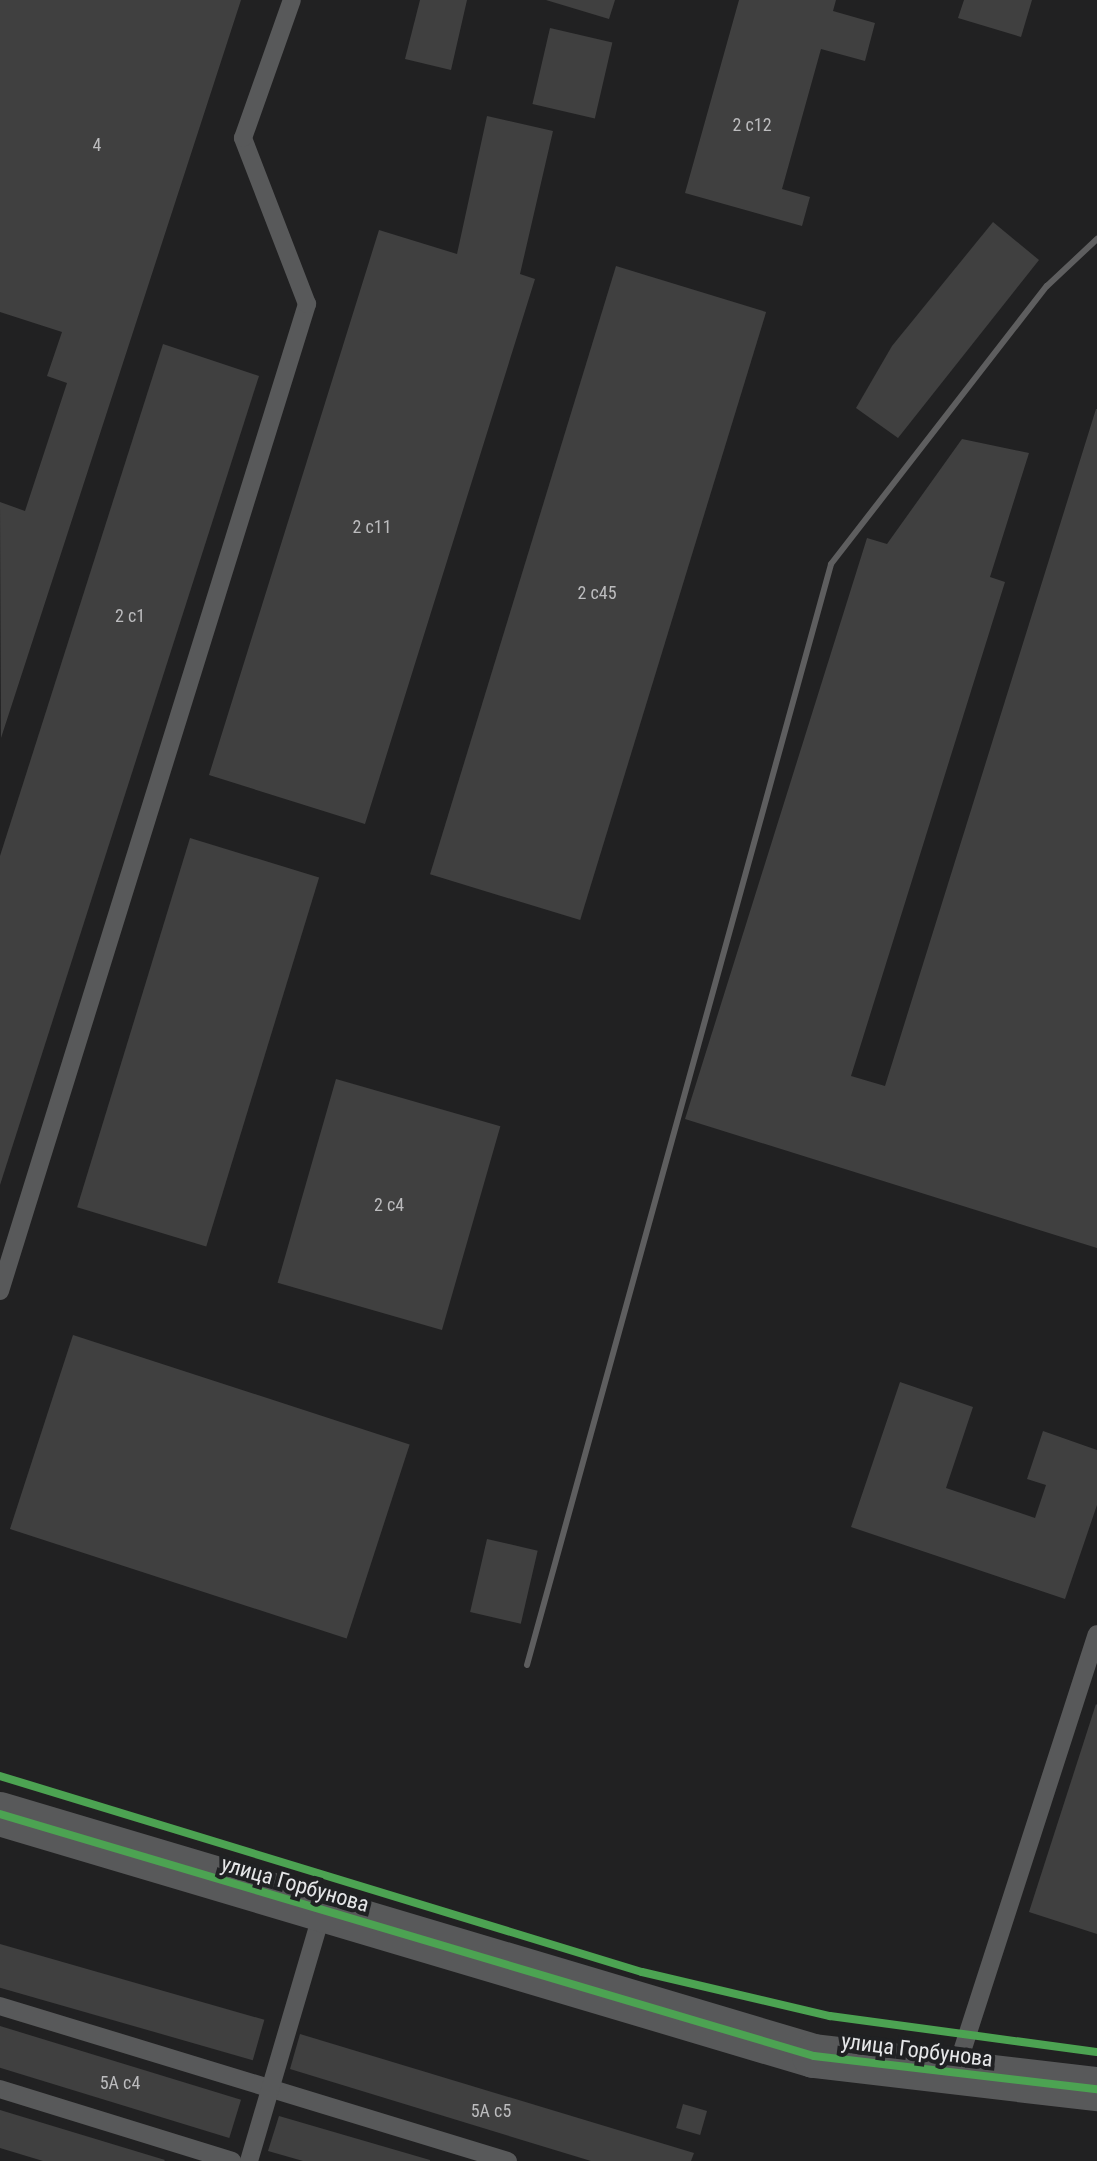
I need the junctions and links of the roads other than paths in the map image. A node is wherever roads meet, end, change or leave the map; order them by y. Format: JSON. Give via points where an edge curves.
{"nodes":[{"id":1,"x":292,"y":0,"type":"edge"},
{"id":2,"x":0,"y":1291,"type":"edge"},
{"id":3,"x":1097,"y":1634,"type":"edge"},
{"id":4,"x":0,"y":1814,"type":"edge"},
{"id":5,"x":323,"y":1910,"type":"junction"},
{"id":6,"x":0,"y":2006,"type":"edge"},
{"id":7,"x":955,"y":2073,"type":"junction"},
{"id":8,"x":0,"y":2089,"type":"edge"},
{"id":9,"x":270,"y":2089,"type":"junction"},
{"id":10,"x":1097,"y":2089,"type":"edge"},
{"id":11,"x":232,"y":2161,"type":"edge"},
{"id":12,"x":249,"y":2161,"type":"edge"},
{"id":13,"x":508,"y":2161,"type":"edge"}],
"edges":[{"from":1,"to":2,"type":"lane","via":[[243,138],[307,304]]},
{"from":3,"to":7,"type":"lane"},
{"from":4,"to":5,"type":"street","name":"улица Горбунова"},
{"from":5,"to":7,"type":"street","name":"улица Горбунова","via":[[814,2056]]},
{"from":5,"to":9,"type":"lane"},
{"from":6,"to":9,"type":"lane"},
{"from":7,"to":10,"type":"street","name":"улица Горбунова"},
{"from":8,"to":11,"type":"lane"},
{"from":9,"to":12,"type":"lane"},
{"from":9,"to":13,"type":"lane"}]}
